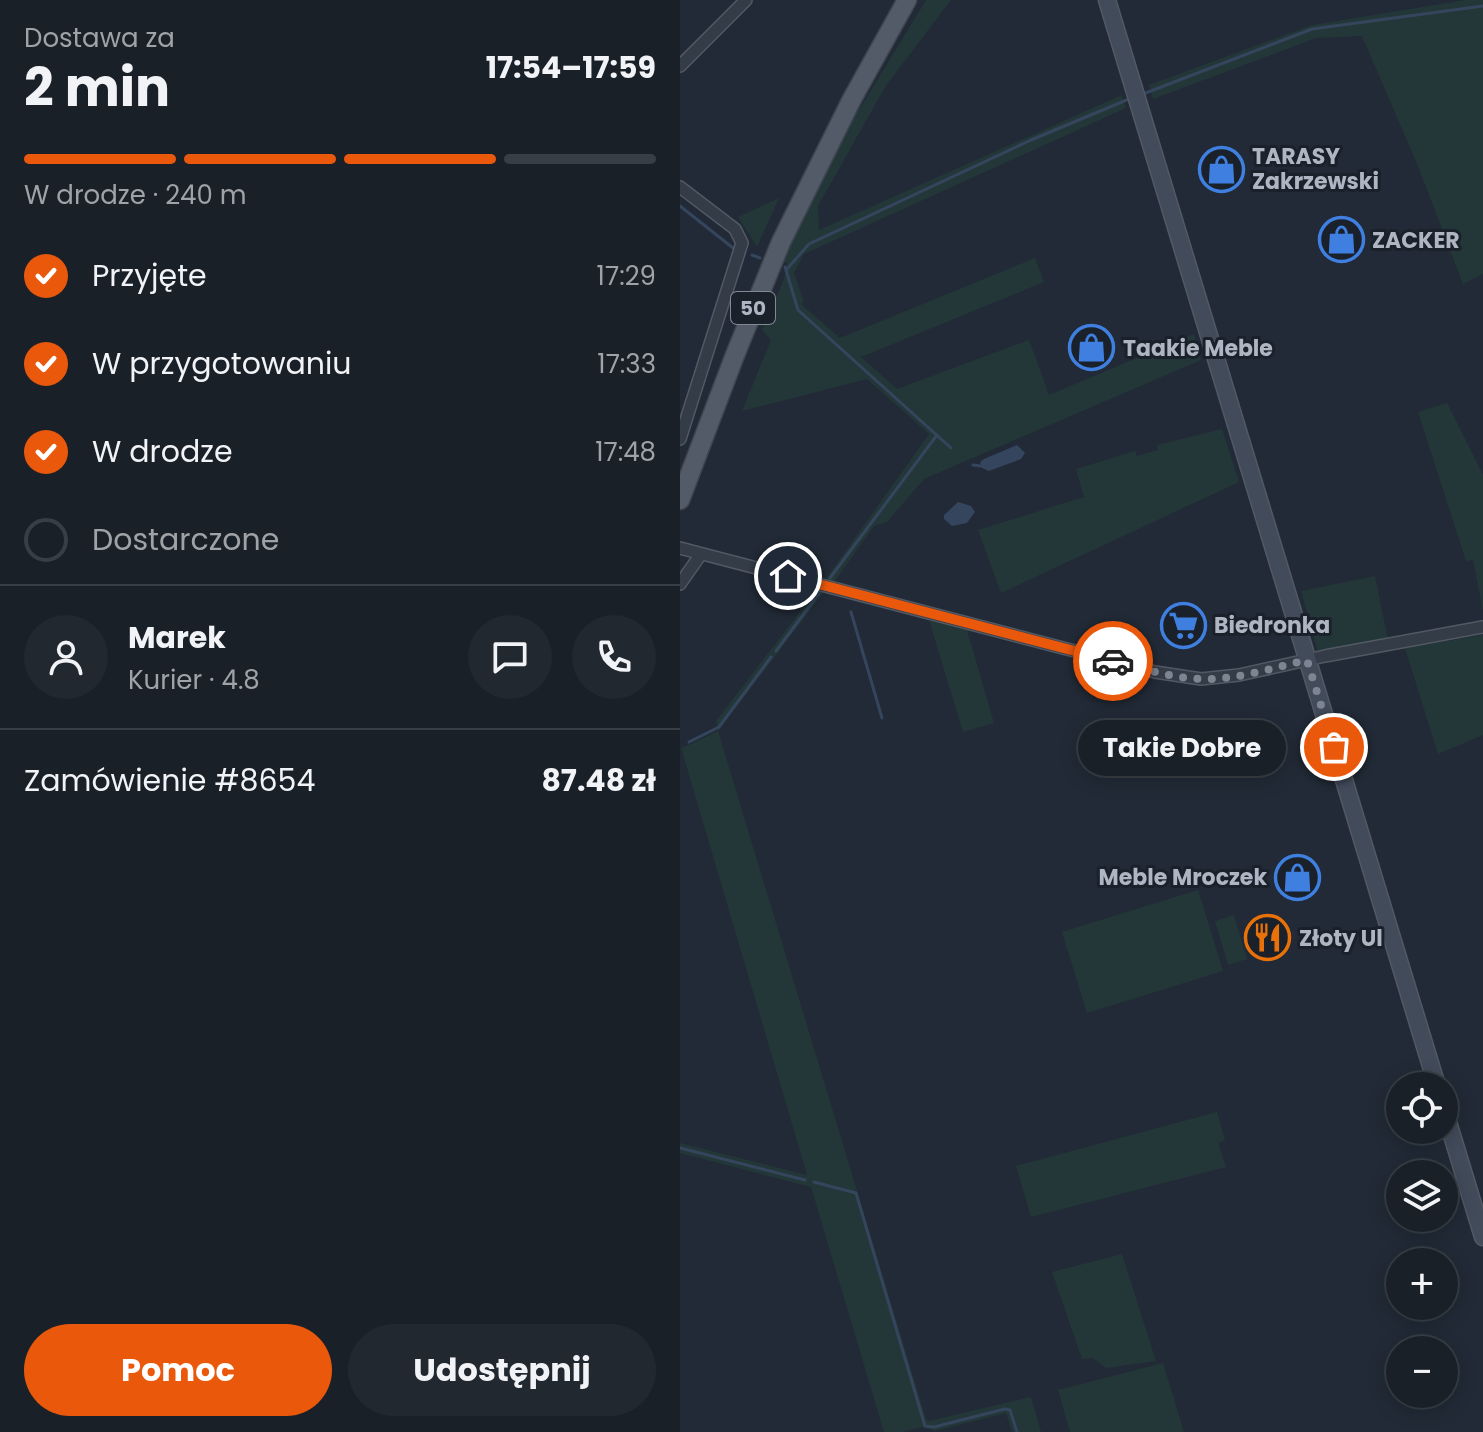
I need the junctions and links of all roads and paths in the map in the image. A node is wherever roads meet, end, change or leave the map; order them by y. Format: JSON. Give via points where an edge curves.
{"nodes":[{"id":1,"x":746,"y":0,"type":"edge"},
{"id":2,"x":907,"y":0,"type":"edge"},
{"id":3,"x":921,"y":0,"type":"edge"},
{"id":4,"x":1107,"y":0,"type":"edge"},
{"id":5,"x":680,"y":66,"type":"edge"},
{"id":6,"x":841,"y":122,"type":"junction"},
{"id":7,"x":680,"y":187,"type":"edge"},
{"id":8,"x":680,"y":439,"type":"edge"},
{"id":9,"x":680,"y":500,"type":"edge"},
{"id":10,"x":680,"y":548,"type":"edge"},
{"id":11,"x":701,"y":554,"type":"junction"},
{"id":12,"x":680,"y":584,"type":"edge"},
{"id":13,"x":1483,"y":627,"type":"edge"},
{"id":14,"x":1307,"y":660,"type":"junction"},
{"id":15,"x":1433,"y":1072,"type":"edge"},
{"id":16,"x":1455,"y":1144,"type":"edge"},
{"id":17,"x":1483,"y":1237,"type":"edge"}],
"edges":[{"from":1,"to":5,"type":"street"},
{"from":2,"to":6,"type":"main road","number":"50"},
{"from":3,"to":6,"type":"main road","number":"50"},
{"from":4,"to":14,"type":"street"},
{"from":6,"to":9,"type":"main road","number":"50","via":[[772,263]]},
{"from":7,"to":8,"type":"street","via":[[735,229],[742,243]]},
{"from":10,"to":11,"type":"street"},
{"from":11,"to":12,"type":"street"},
{"from":11,"to":14,"type":"street","via":[[1176,676],[1212,679]]},
{"from":13,"to":14,"type":"street"},
{"from":14,"to":15,"type":"street"},
{"from":16,"to":17,"type":"street"}]}
